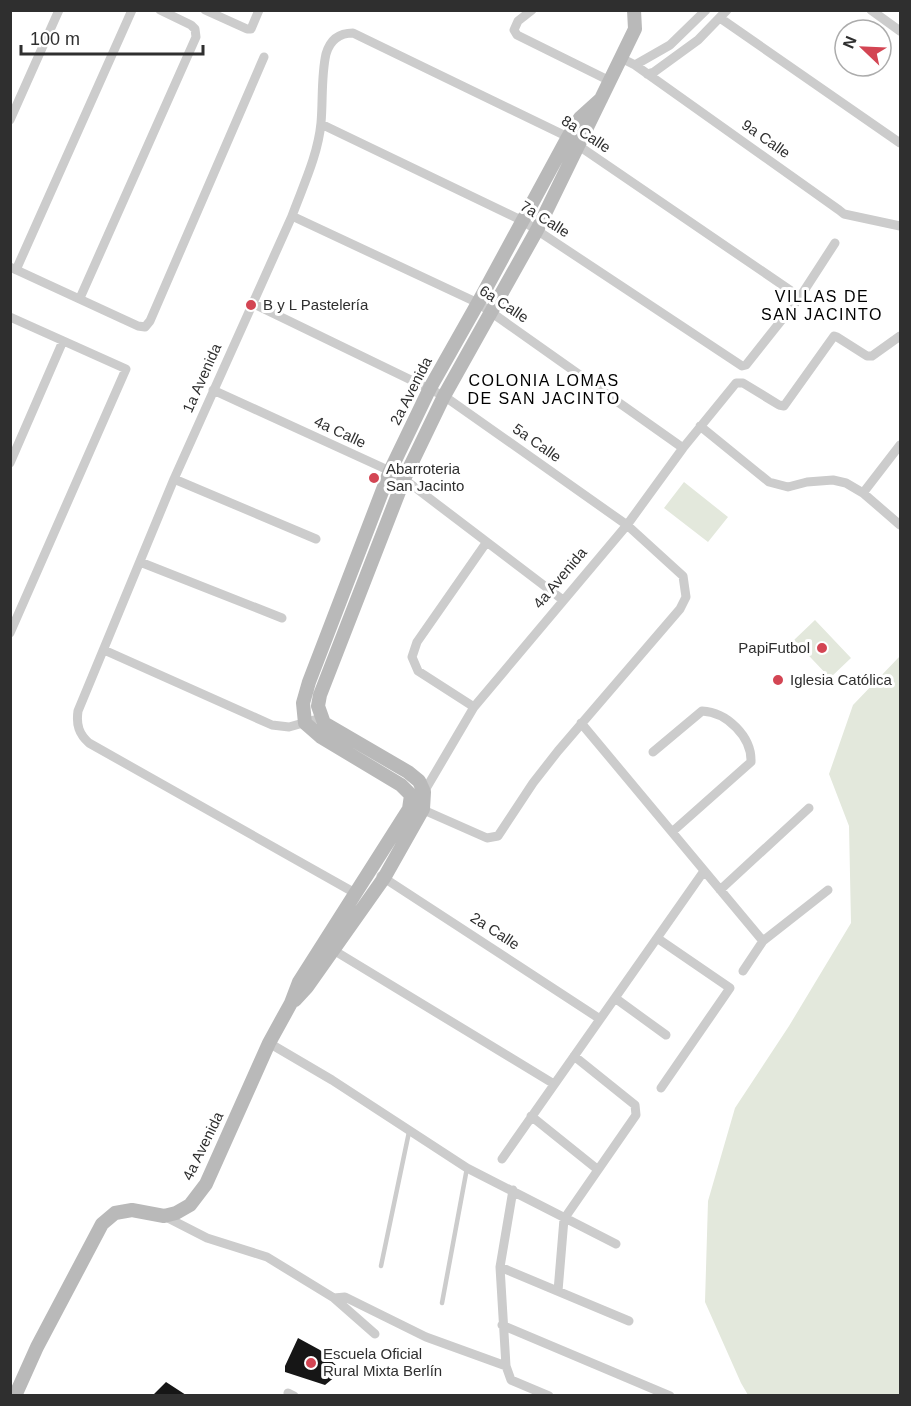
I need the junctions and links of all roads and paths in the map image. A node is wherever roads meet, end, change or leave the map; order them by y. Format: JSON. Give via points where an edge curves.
{"nodes":[{"id":1,"x":59,"y":10,"type":"edge"},
{"id":2,"x":132,"y":10,"type":"edge"},
{"id":3,"x":160,"y":10,"type":"edge"},
{"id":4,"x":205,"y":10,"type":"edge"},
{"id":5,"x":259,"y":10,"type":"edge"},
{"id":6,"x":532,"y":10,"type":"edge"},
{"id":7,"x":634,"y":10,"type":"edge"},
{"id":8,"x":706,"y":10,"type":"edge"},
{"id":9,"x":871,"y":10,"type":"edge"},
{"id":10,"x":723,"y":14,"type":"edge"},
{"id":11,"x":900,"y":31,"type":"edge"},
{"id":12,"x":337,"y":36,"type":"joint"},
{"id":13,"x":264,"y":57,"type":"dead end"},
{"id":14,"x":621,"y":58,"type":"junction"},
{"id":15,"x":635,"y":65,"type":"junction"},
{"id":16,"x":647,"y":74,"type":"junction"},
{"id":17,"x":610,"y":81,"type":"junction"},
{"id":18,"x":601,"y":99,"type":"junction"},
{"id":19,"x":10,"y":120,"type":"edge"},
{"id":20,"x":321,"y":124,"type":"junction"},
{"id":21,"x":568,"y":137,"type":"junction"},
{"id":22,"x":900,"y":143,"type":"edge"},
{"id":23,"x":579,"y":146,"type":"junction"},
{"id":24,"x":292,"y":216,"type":"junction"},
{"id":25,"x":523,"y":221,"type":"junction"},
{"id":26,"x":900,"y":225,"type":"edge"},
{"id":27,"x":537,"y":230,"type":"junction"},
{"id":28,"x":835,"y":243,"type":"dead end"},
{"id":29,"x":13,"y":269,"type":"edge"},
{"id":30,"x":800,"y":297,"type":"junction"},
{"id":31,"x":80,"y":298,"type":"junction"},
{"id":32,"x":252,"y":303,"type":"junction"},
{"id":33,"x":478,"y":303,"type":"junction"},
{"id":34,"x":492,"y":312,"type":"junction"},
{"id":35,"x":10,"y":317,"type":"edge"},
{"id":36,"x":900,"y":336,"type":"edge"},
{"id":37,"x":63,"y":341,"type":"junction"},
{"id":38,"x":430,"y":388,"type":"junction"},
{"id":39,"x":213,"y":390,"type":"junction"},
{"id":40,"x":444,"y":396,"type":"junction"},
{"id":41,"x":700,"y":426,"type":"junction"},
{"id":42,"x":900,"y":445,"type":"edge"},
{"id":43,"x":683,"y":447,"type":"junction"},
{"id":44,"x":10,"y":463,"type":"edge"},
{"id":45,"x":390,"y":471,"type":"junction"},
{"id":46,"x":174,"y":479,"type":"junction"},
{"id":47,"x":404,"y":479,"type":"junction"},
{"id":48,"x":863,"y":493,"type":"junction"},
{"id":49,"x":627,"y":525,"type":"junction"},
{"id":50,"x":900,"y":525,"type":"edge"},
{"id":51,"x":316,"y":539,"type":"dead end"},
{"id":52,"x":486,"y":543,"type":"junction"},
{"id":53,"x":140,"y":562,"type":"junction"},
{"id":54,"x":563,"y":600,"type":"junction"},
{"id":55,"x":282,"y":618,"type":"dead end"},
{"id":56,"x":10,"y":633,"type":"edge"},
{"id":57,"x":104,"y":650,"type":"junction"},
{"id":58,"x":474,"y":707,"type":"junction"},
{"id":59,"x":321,"y":717,"type":"junction"},
{"id":60,"x":305,"y":723,"type":"junction"},
{"id":61,"x":581,"y":723,"type":"junction"},
{"id":62,"x":653,"y":752,"type":"dead end"},
{"id":63,"x":416,"y":802,"type":"junction"},
{"id":64,"x":809,"y":808,"type":"dead end"},
{"id":65,"x":672,"y":832,"type":"junction"},
{"id":66,"x":704,"y":871,"type":"junction"},
{"id":67,"x":378,"y":874,"type":"junction"},
{"id":68,"x":720,"y":890,"type":"junction"},
{"id":69,"x":828,"y":890,"type":"dead end"},
{"id":70,"x":355,"y":893,"type":"junction"},
{"id":71,"x":657,"y":938,"type":"junction"},
{"id":72,"x":764,"y":941,"type":"junction"},
{"id":73,"x":329,"y":947,"type":"junction"},
{"id":74,"x":743,"y":971,"type":"dead end"},
{"id":75,"x":615,"y":998,"type":"junction"},
{"id":76,"x":600,"y":1019,"type":"junction"},
{"id":77,"x":666,"y":1035,"type":"dead end"},
{"id":78,"x":269,"y":1043,"type":"junction"},
{"id":79,"x":574,"y":1056,"type":"junction"},
{"id":80,"x":554,"y":1084,"type":"junction"},
{"id":81,"x":661,"y":1088,"type":"dead end"},
{"id":82,"x":531,"y":1116,"type":"junction"},
{"id":83,"x":409,"y":1132,"type":"junction"},
{"id":84,"x":502,"y":1159,"type":"dead end"},
{"id":85,"x":467,"y":1168,"type":"junction"},
{"id":86,"x":597,"y":1169,"type":"junction"},
{"id":87,"x":513,"y":1190,"type":"junction"},
{"id":88,"x":164,"y":1216,"type":"junction"},
{"id":89,"x":564,"y":1219,"type":"junction"},
{"id":90,"x":616,"y":1244,"type":"dead end"},
{"id":91,"x":381,"y":1266,"type":"dead end"},
{"id":92,"x":500,"y":1267,"type":"junction"},
{"id":93,"x":558,"y":1291,"type":"junction"},
{"id":94,"x":334,"y":1298,"type":"junction"},
{"id":95,"x":442,"y":1303,"type":"dead end"},
{"id":96,"x":629,"y":1321,"type":"dead end"},
{"id":97,"x":502,"y":1325,"type":"junction"},
{"id":98,"x":375,"y":1334,"type":"dead end"},
{"id":99,"x":506,"y":1366,"type":"junction"},
{"id":100,"x":15,"y":1395,"type":"edge"},
{"id":101,"x":549,"y":1395,"type":"edge"},
{"id":102,"x":670,"y":1395,"type":"edge"}],
"edges":[{"from":1,"to":19,"type":"street"},
{"from":2,"to":29,"type":"street"},
{"from":3,"to":31,"type":"street","via":[[191,25],[196,37]]},
{"from":4,"to":5,"type":"street","via":[[247,29],[251,29]]},
{"from":6,"to":17,"type":"street","via":[[518,21],[514,30],[522,38]]},
{"from":7,"to":14,"type":"street","name":"2a Avenida","via":[[635,29]]},
{"from":8,"to":15,"type":"street","via":[[670,45]]},
{"from":9,"to":11,"type":"street"},
{"from":10,"to":16,"type":"street","via":[[698,40]]},
{"from":10,"to":22,"type":"street"},
{"from":12,"to":20,"type":"street","name":"1a Avenida","via":[[327,53]]},
{"from":12,"to":21,"type":"street","name":"8a Calle","via":[[353,33]]},
{"from":13,"to":31,"type":"street","via":[[150,321],[145,327],[138,326]]},
{"from":14,"to":15,"type":"street","name":"9a Calle"},
{"from":14,"to":17,"type":"street","name":"2a Avenida"},
{"from":15,"to":16,"type":"street","name":"9a Calle"},
{"from":16,"to":26,"type":"street","name":"9a Calle","via":[[844,213]]},
{"from":17,"to":18,"type":"street","name":"2a Avenida"},
{"from":18,"to":21,"type":"street","name":"2a Avenida","via":[[580,118]]},
{"from":18,"to":23,"type":"street","name":"2a Avenida"},
{"from":20,"to":24,"type":"street","name":"1a Avenida","via":[[318,144]]},
{"from":20,"to":25,"type":"street","name":"7a Calle"},
{"from":21,"to":23,"type":"street","name":"8a Calle"},
{"from":21,"to":25,"type":"street","name":"2a Avenida"},
{"from":23,"to":27,"type":"street","name":"2a Avenida"},
{"from":23,"to":30,"type":"street","name":"8a Calle"},
{"from":24,"to":32,"type":"street","name":"1a Avenida"},
{"from":24,"to":33,"type":"street","name":"6a Calle"},
{"from":25,"to":27,"type":"street","name":"7a Calle"},
{"from":25,"to":33,"type":"street","name":"2a Avenida"},
{"from":27,"to":30,"type":"street","name":"7a Calle","via":[[738,365],[746,365]]},
{"from":27,"to":34,"type":"street","name":"2a Avenida"},
{"from":28,"to":30,"type":"street"},
{"from":29,"to":31,"type":"street"},
{"from":32,"to":38,"type":"street","name":"5a Calle"},
{"from":32,"to":39,"type":"street","name":"1a Avenida"},
{"from":33,"to":34,"type":"street","name":"6a Calle"},
{"from":33,"to":38,"type":"street","name":"2a Avenida"},
{"from":34,"to":40,"type":"street","name":"2a Avenida"},
{"from":34,"to":43,"type":"street","name":"6a Calle"},
{"from":35,"to":37,"type":"street"},
{"from":36,"to":41,"type":"street","name":"4a Avenida","via":[[872,356],[837,337],[831,338],[784,406],[739,382]]},
{"from":37,"to":44,"type":"street"},
{"from":37,"to":56,"type":"street","via":[[126,369]]},
{"from":38,"to":40,"type":"street","name":"5a Calle"},
{"from":38,"to":45,"type":"street","name":"2a Avenida"},
{"from":39,"to":45,"type":"street","name":"4a Calle"},
{"from":39,"to":46,"type":"street","name":"1a Avenida"},
{"from":40,"to":47,"type":"street","name":"2a Avenida"},
{"from":40,"to":49,"type":"street","name":"5a Calle"},
{"from":41,"to":43,"type":"street","name":"4a Avenida"},
{"from":41,"to":48,"type":"street","via":[[770,482],[788,487],[833,480]]},
{"from":42,"to":48,"type":"street"},
{"from":43,"to":49,"type":"street","name":"4a Avenida"},
{"from":45,"to":47,"type":"street","name":"4a Calle"},
{"from":45,"to":60,"type":"street","name":"2a Avenida","via":[[309,682],[303,703]]},
{"from":46,"to":51,"type":"street"},
{"from":46,"to":53,"type":"street","name":"1a Avenida"},
{"from":47,"to":52,"type":"street","name":"4a Calle"},
{"from":47,"to":59,"type":"street","name":"2a Avenida","via":[[320,694]]},
{"from":48,"to":50,"type":"street"},
{"from":49,"to":54,"type":"street","name":"4a Avenida"},
{"from":49,"to":61,"type":"street","name":"5a Calle","via":[[683,576],[686,597],[680,609]]},
{"from":52,"to":54,"type":"street","name":"4a Calle"},
{"from":52,"to":58,"type":"street","via":[[417,642],[412,657],[418,671]]},
{"from":53,"to":55,"type":"street"},
{"from":53,"to":57,"type":"street","name":"1a Avenida"},
{"from":54,"to":58,"type":"street","name":"4a Avenida"},
{"from":57,"to":60,"type":"street","via":[[272,725],[289,727]]},
{"from":57,"to":70,"type":"street","name":"1a Avenida","via":[[78,711],[79,729],[89,743]]},
{"from":58,"to":63,"type":"street","name":"4a Avenida"},
{"from":59,"to":60,"type":"street"},
{"from":59,"to":63,"type":"street","via":[[324,723],[408,771],[419,781]]},
{"from":60,"to":63,"type":"street","via":[[321,737],[401,785]]},
{"from":61,"to":63,"type":"street","via":[[533,783],[504,829],[494,837],[487,838]]},
{"from":61,"to":65,"type":"street"},
{"from":62,"to":65,"type":"street","via":[[702,711],[724,718],[752,751],[751,762]]},
{"from":63,"to":67,"type":"street","name":"4a Avenida"},
{"from":64,"to":68,"type":"street"},
{"from":65,"to":66,"type":"street"},
{"from":66,"to":68,"type":"street"},
{"from":66,"to":71,"type":"street"},
{"from":67,"to":70,"type":"street","name":"4a Avenida"},
{"from":67,"to":73,"type":"street","name":"4a Avenida"},
{"from":67,"to":76,"type":"street","name":"2a Calle"},
{"from":68,"to":72,"type":"street"},
{"from":69,"to":72,"type":"street"},
{"from":70,"to":73,"type":"street","name":"4a Avenida"},
{"from":71,"to":75,"type":"street"},
{"from":71,"to":81,"type":"street","via":[[730,990]]},
{"from":72,"to":74,"type":"street"},
{"from":73,"to":78,"type":"street","name":"4a Avenida","via":[[299,982]]},
{"from":73,"to":80,"type":"street"},
{"from":75,"to":76,"type":"street"},
{"from":75,"to":77,"type":"street"},
{"from":76,"to":79,"type":"street"},
{"from":78,"to":83,"type":"street"},
{"from":78,"to":88,"type":"street","name":"4a Avenida","via":[[206,1184],[190,1205]]},
{"from":79,"to":80,"type":"street"},
{"from":79,"to":86,"type":"street","via":[[637,1110]]},
{"from":80,"to":82,"type":"street"},
{"from":82,"to":84,"type":"street"},
{"from":82,"to":86,"type":"street"},
{"from":83,"to":85,"type":"street"},
{"from":83,"to":91,"type":"lane"},
{"from":85,"to":87,"type":"street"},
{"from":85,"to":95,"type":"lane"},
{"from":86,"to":89,"type":"street"},
{"from":87,"to":89,"type":"street"},
{"from":87,"to":92,"type":"street"},
{"from":88,"to":94,"type":"street","via":[[207,1238],[267,1257]]},
{"from":88,"to":100,"type":"street","via":[[132,1210],[115,1213],[102,1224]]},
{"from":89,"to":90,"type":"street"},
{"from":89,"to":93,"type":"street"},
{"from":92,"to":93,"type":"street"},
{"from":92,"to":97,"type":"street"},
{"from":93,"to":96,"type":"street"},
{"from":94,"to":98,"type":"street"},
{"from":94,"to":99,"type":"street","via":[[345,1297],[426,1336]]},
{"from":97,"to":99,"type":"street"},
{"from":97,"to":102,"type":"street"},
{"from":99,"to":101,"type":"street","via":[[509,1377]]}]}
